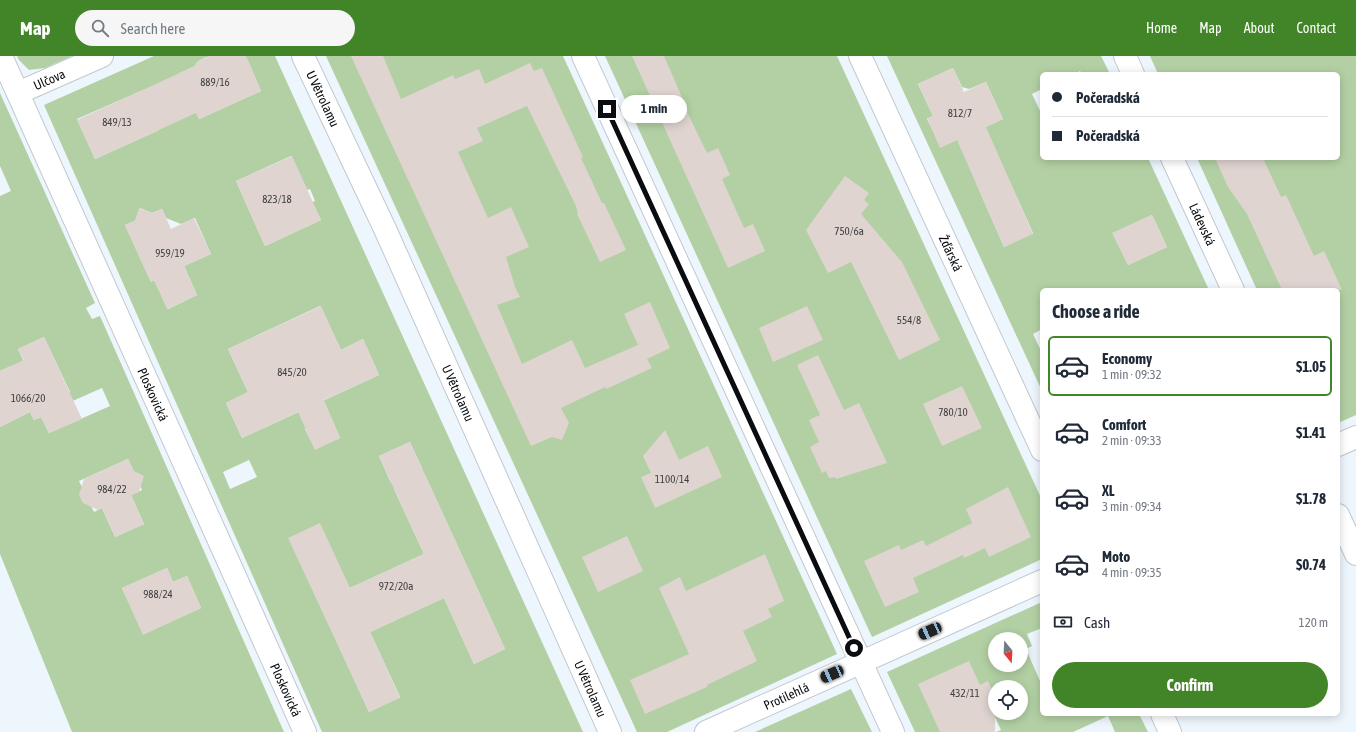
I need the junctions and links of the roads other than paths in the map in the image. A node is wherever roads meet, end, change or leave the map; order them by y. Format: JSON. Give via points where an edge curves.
{"nodes":[{"id":1,"x":1,"y":56,"type":"edge"},
{"id":2,"x":102,"y":56,"type":"edge"},
{"id":3,"x":303,"y":56,"type":"edge"},
{"id":4,"x":583,"y":56,"type":"edge"},
{"id":5,"x":860,"y":56,"type":"edge"},
{"id":6,"x":1125,"y":56,"type":"edge"},
{"id":7,"x":1132,"y":72,"type":"edge"},
{"id":8,"x":18,"y":93,"type":"junction"},
{"id":9,"x":1173,"y":160,"type":"edge"},
{"id":10,"x":1232,"y":288,"type":"edge"},
{"id":11,"x":1356,"y":437,"type":"edge"},
{"id":12,"x":1340,"y":444,"type":"edge"},
{"id":13,"x":1040,"y":446,"type":"edge"},
{"id":14,"x":1340,"y":519,"type":"edge"},
{"id":15,"x":1356,"y":554,"type":"edge"},
{"id":16,"x":1040,"y":582,"type":"edge"},
{"id":17,"x":860,"y":662,"type":"junction"},
{"id":18,"x":1163,"y":716,"type":"edge"},
{"id":19,"x":305,"y":732,"type":"edge"},
{"id":20,"x":610,"y":732,"type":"edge"},
{"id":21,"x":706,"y":732,"type":"edge"},
{"id":22,"x":893,"y":732,"type":"edge"},
{"id":23,"x":1170,"y":732,"type":"edge"}],
"edges":[{"from":1,"to":8,"type":"street","name":"Ploskovická"},
{"from":2,"to":8,"type":"street","name":"Ulčova"},
{"from":3,"to":20,"type":"street","name":"U Větrolamu","via":[[385,229]]},
{"from":4,"to":17,"type":"street"},
{"from":5,"to":13,"type":"street","name":"Žďárská"},
{"from":6,"to":7,"type":"street"},
{"from":8,"to":19,"type":"street","name":"Ploskovická"},
{"from":9,"to":10,"type":"street","name":"Ládevská"},
{"from":11,"to":12,"type":"street"},
{"from":14,"to":15,"type":"street"},
{"from":16,"to":17,"type":"street","name":"Protilehlá"},
{"from":17,"to":21,"type":"street","name":"Protilehlá"},
{"from":17,"to":22,"type":"street"},
{"from":18,"to":23,"type":"street"}]}
